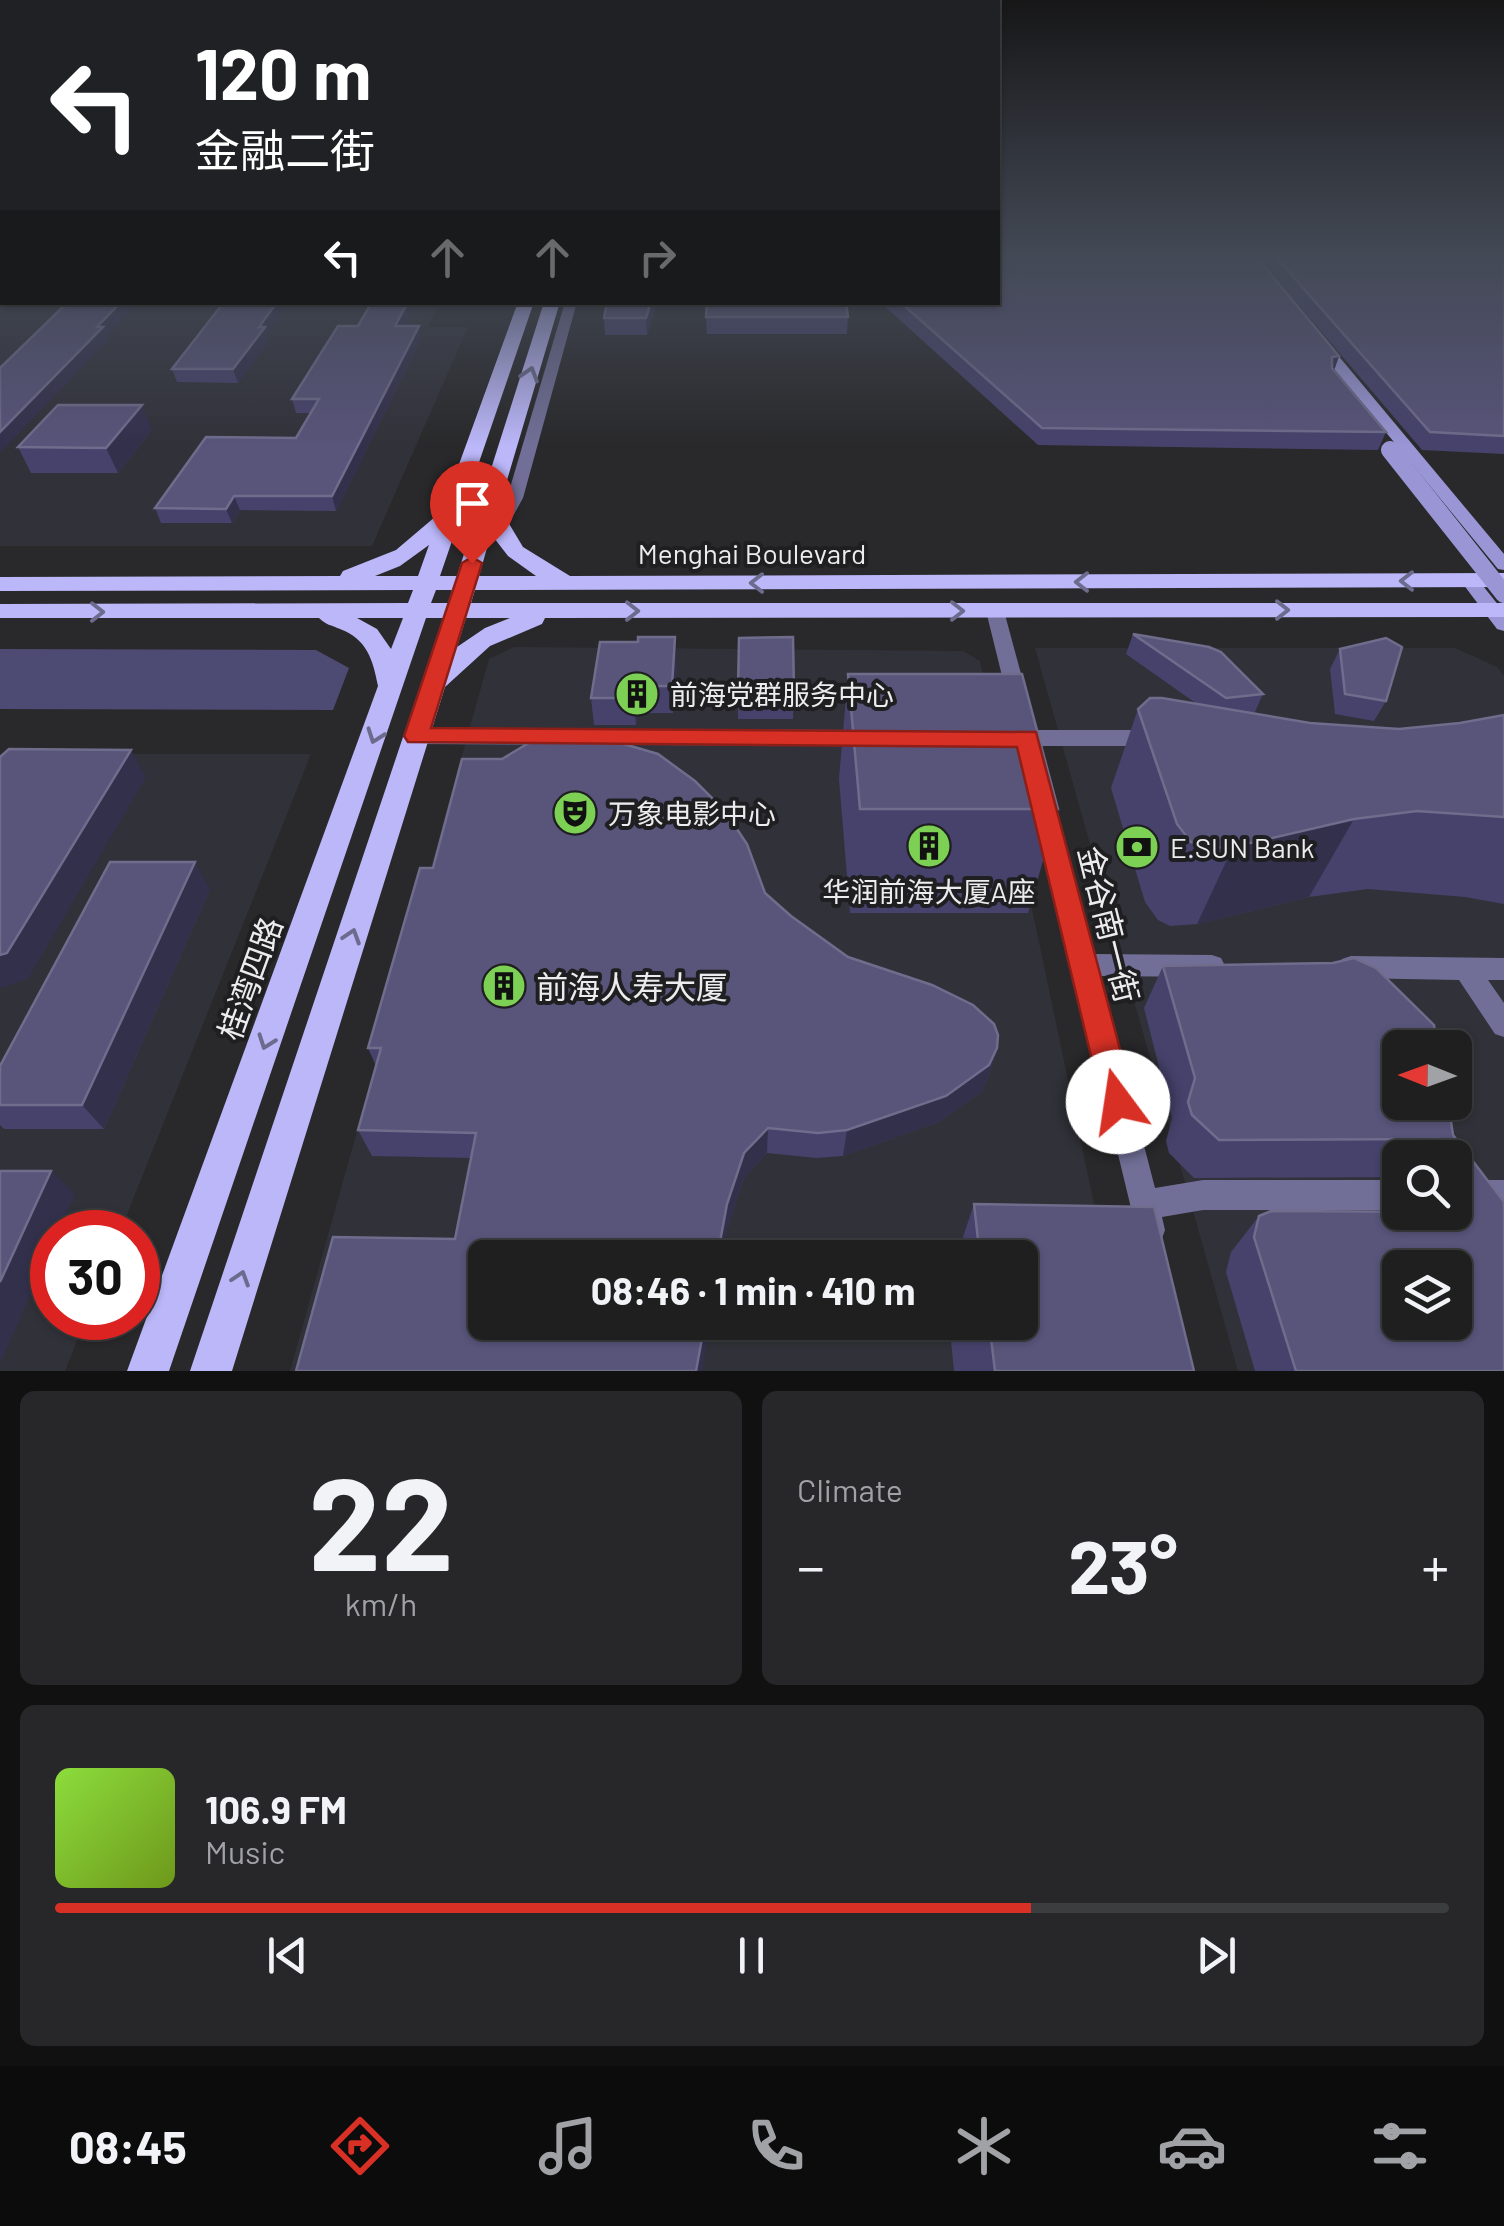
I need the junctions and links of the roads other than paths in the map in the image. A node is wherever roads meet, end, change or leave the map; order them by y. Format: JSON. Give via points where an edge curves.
{"nodes":[{"id":1,"x":520,"y":318,"type":"edge"},
{"id":2,"x":547,"y":318,"type":"edge"},
{"id":3,"x":566,"y":318,"type":"edge"},
{"id":4,"x":456,"y":505,"type":"junction"},
{"id":5,"x":488,"y":522,"type":"junction"},
{"id":6,"x":1504,"y":565,"type":"edge"},
{"id":7,"x":1469,"y":580,"type":"junction"},
{"id":8,"x":1504,"y":580,"type":"edge"},
{"id":9,"x":580,"y":583,"type":"junction"},
{"id":10,"x":0,"y":584,"type":"edge"},
{"id":11,"x":299,"y":584,"type":"junction"},
{"id":12,"x":424,"y":597,"type":"junction"},
{"id":13,"x":461,"y":597,"type":"junction"},
{"id":14,"x":1501,"y":610,"type":"edge"},
{"id":15,"x":0,"y":611,"type":"edge"},
{"id":16,"x":302,"y":611,"type":"junction"},
{"id":17,"x":576,"y":611,"type":"junction"},
{"id":18,"x":996,"y":611,"type":"junction"},
{"id":19,"x":391,"y":691,"type":"junction"},
{"id":20,"x":431,"y":692,"type":"junction"},
{"id":21,"x":416,"y":736,"type":"junction"},
{"id":22,"x":886,"y":738,"type":"edge"},
{"id":23,"x":983,"y":738,"type":"edge"},
{"id":24,"x":1027,"y":738,"type":"junction"},
{"id":25,"x":1168,"y":738,"type":"edge"},
{"id":26,"x":1084,"y":965,"type":"junction"},
{"id":27,"x":1246,"y":966,"type":"edge"},
{"id":28,"x":1323,"y":967,"type":"edge"},
{"id":29,"x":1466,"y":968,"type":"junction"},
{"id":30,"x":1504,"y":969,"type":"edge"},
{"id":31,"x":1504,"y":1026,"type":"edge"},
{"id":32,"x":1382,"y":1195,"type":"edge"},
{"id":33,"x":1472,"y":1195,"type":"edge"},
{"id":34,"x":1504,"y":1195,"type":"edge"},
{"id":35,"x":1144,"y":1205,"type":"junction"},
{"id":36,"x":1158,"y":1260,"type":"edge"},
{"id":37,"x":148,"y":1371,"type":"edge"},
{"id":38,"x":211,"y":1371,"type":"edge"}],
"edges":[{"from":1,"to":4,"type":"main road","name":"桂湾四路"},
{"from":5,"to":2,"type":"main road","one_way":true},
{"from":3,"to":5,"type":"street","via":[[515,498]]},
{"from":4,"to":11,"type":"main road","via":[[397,562]]},
{"from":4,"to":12,"type":"main road","name":"桂湾四路"},
{"from":5,"to":9,"type":"main road","via":[[524,563]]},
{"from":5,"to":13,"type":"main road"},
{"from":6,"to":14,"type":"street","bridge":true,"via":[[1308,338]]},
{"from":7,"to":8,"type":"main road","name":"Menghai Boulevard"},
{"from":7,"to":9,"type":"main road","name":"Menghai Boulevard","one_way":true},
{"from":7,"to":14,"type":"street"},
{"from":9,"to":13,"type":"main road","name":"Menghai Boulevard"},
{"from":10,"to":11,"type":"main road","name":"Menghai Boulevard"},
{"from":11,"to":12,"type":"main road","name":"Menghai Boulevard"},
{"from":12,"to":13,"type":"main road","name":"Menghai Boulevard"},
{"from":12,"to":16,"type":"main road","name":"Menghai Boulevard"},
{"from":12,"to":19,"type":"main road","name":"桂湾四路"},
{"from":13,"to":17,"type":"main road","name":"Menghai Boulevard"},
{"from":13,"to":20,"type":"main road"},
{"from":18,"to":14,"type":"main road","name":"Menghai Boulevard","one_way":true},
{"from":15,"to":16,"type":"main road","name":"Menghai Boulevard","one_way":true},
{"from":16,"to":19,"type":"main road","via":[[372,636]]},
{"from":17,"to":18,"type":"main road","name":"Menghai Boulevard","one_way":true},
{"from":17,"to":20,"type":"main road","via":[[492,634],[466,650]]},
{"from":18,"to":24,"type":"street","name":"金谷南一街"},
{"from":19,"to":37,"type":"main road","name":"桂湾四路","one_way":true},
{"from":20,"to":21,"type":"main road"},
{"from":21,"to":22,"type":"street"},
{"from":38,"to":21,"type":"main road","one_way":true},
{"from":23,"to":24,"type":"street"},
{"from":24,"to":25,"type":"street"},
{"from":24,"to":26,"type":"street","name":"金谷南一街"},
{"from":26,"to":27,"type":"street"},
{"from":26,"to":35,"type":"street","name":"金谷南一街"},
{"from":28,"to":29,"type":"street"},
{"from":29,"to":30,"type":"street"},
{"from":29,"to":31,"type":"street"},
{"from":32,"to":35,"type":"street","via":[[1203,1195]]},
{"from":33,"to":34,"type":"street"},
{"from":35,"to":36,"type":"street","name":"金谷南一街"}]}
